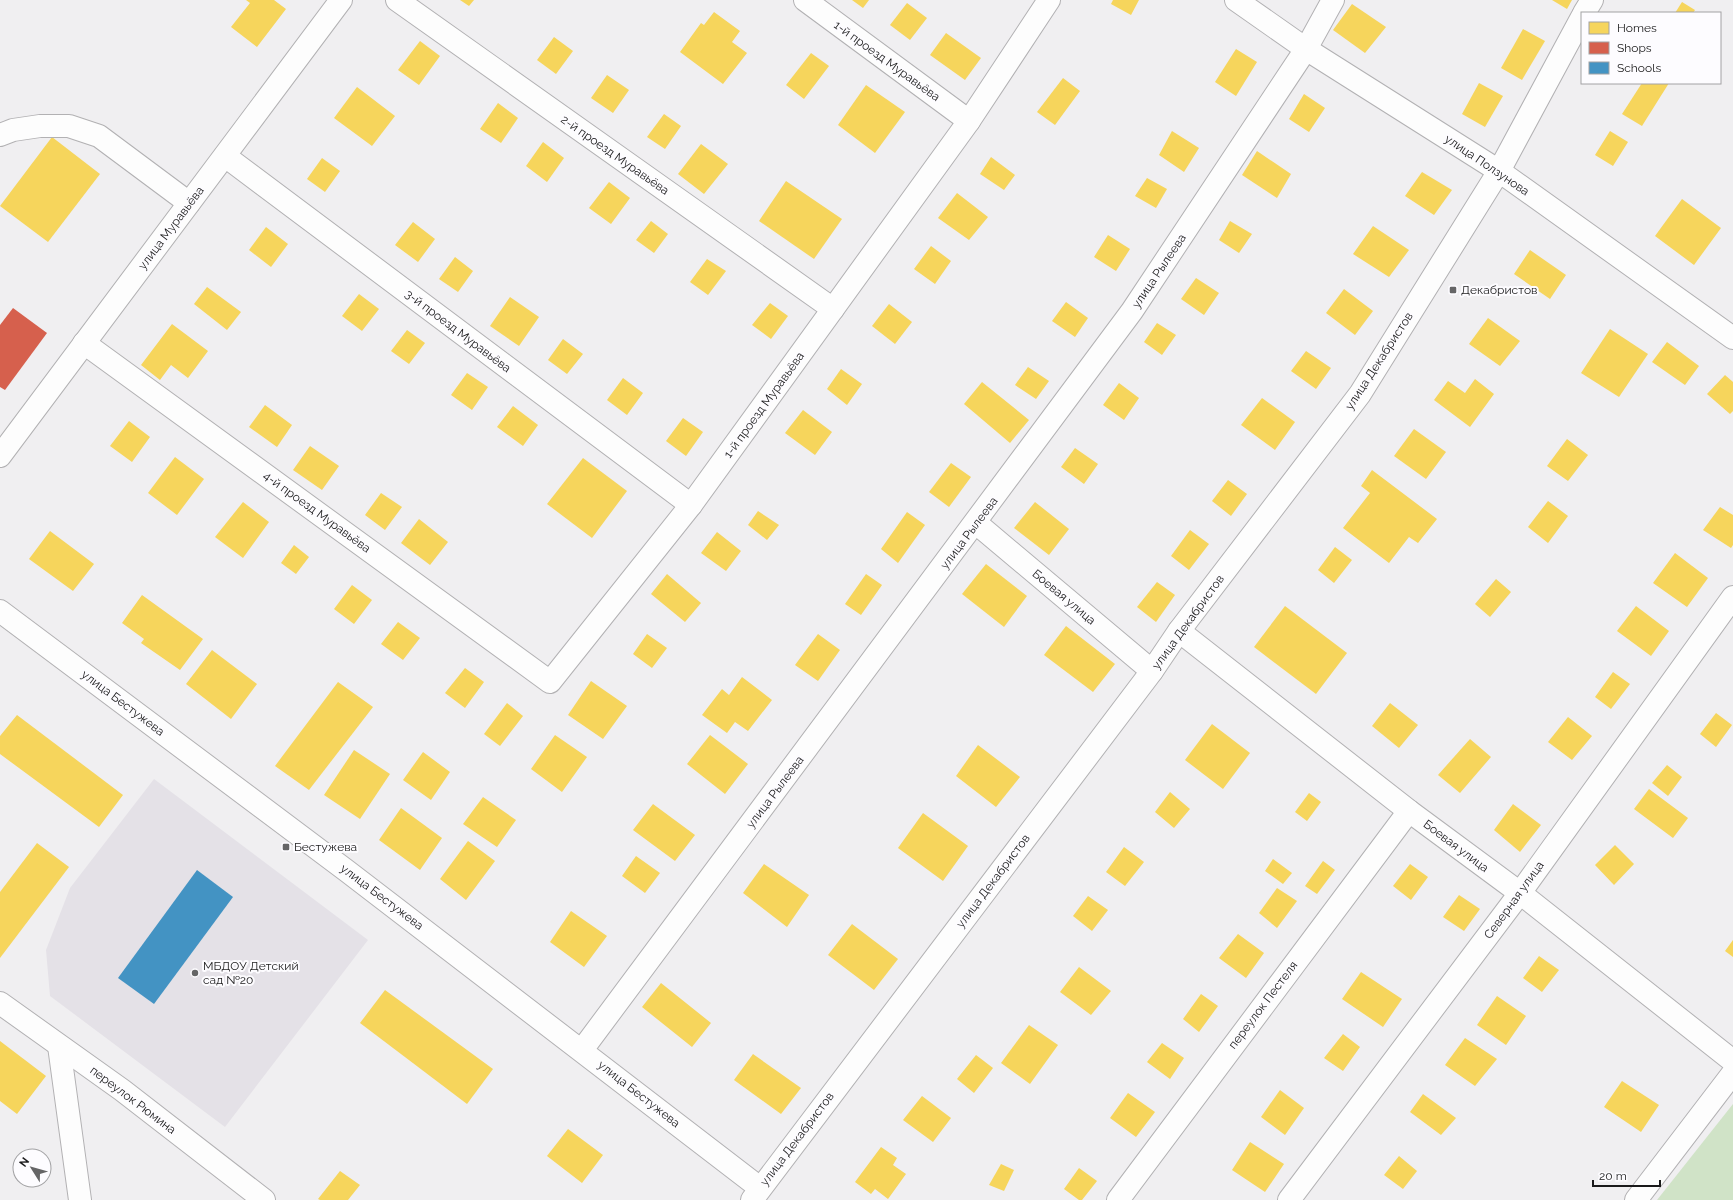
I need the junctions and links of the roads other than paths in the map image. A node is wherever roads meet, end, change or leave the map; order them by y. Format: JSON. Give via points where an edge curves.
{"nodes":[{"id":1,"x":341,"y":0,"type":"edge"},
{"id":2,"x":397,"y":0,"type":"edge"},
{"id":3,"x":805,"y":0,"type":"edge"},
{"id":4,"x":1049,"y":0,"type":"edge"},
{"id":5,"x":1236,"y":0,"type":"edge"},
{"id":6,"x":1333,"y":0,"type":"edge"},
{"id":7,"x":1592,"y":0,"type":"edge"},
{"id":8,"x":1585,"y":12,"type":"edge"},
{"id":9,"x":1581,"y":19,"type":"edge"},
{"id":10,"x":1306,"y":49,"type":"junction"},
{"id":11,"x":969,"y":121,"type":"junction"},
{"id":12,"x":0,"y":135,"type":"edge"},
{"id":13,"x":225,"y":156,"type":"junction"},
{"id":14,"x":1499,"y":171,"type":"junction"},
{"id":15,"x":189,"y":203,"type":"junction"},
{"id":16,"x":833,"y":309,"type":"junction"},
{"id":17,"x":1733,"y":338,"type":"edge"},
{"id":18,"x":84,"y":343,"type":"junction"},
{"id":19,"x":0,"y":456,"type":"edge"},
{"id":20,"x":691,"y":506,"type":"junction"},
{"id":21,"x":976,"y":523,"type":"junction"},
{"id":22,"x":1733,"y":597,"type":"edge"},
{"id":23,"x":0,"y":611,"type":"edge"},
{"id":24,"x":1179,"y":631,"type":"junction"},
{"id":25,"x":1152,"y":671,"type":"junction"},
{"id":26,"x":550,"y":682,"type":"joint"},
{"id":27,"x":1409,"y":811,"type":"junction"},
{"id":28,"x":1520,"y":893,"type":"junction"},
{"id":29,"x":0,"y":1003,"type":"edge"},
{"id":30,"x":59,"y":1046,"type":"junction"},
{"id":31,"x":582,"y":1050,"type":"junction"},
{"id":32,"x":1733,"y":1061,"type":"edge"},
{"id":33,"x":1733,"y":1073,"type":"edge"},
{"id":34,"x":756,"y":1194,"type":"edge"},
{"id":35,"x":80,"y":1200,"type":"edge"},
{"id":36,"x":264,"y":1200,"type":"edge"},
{"id":37,"x":1118,"y":1200,"type":"edge"},
{"id":38,"x":1289,"y":1200,"type":"edge"},
{"id":39,"x":1636,"y":1200,"type":"edge"}],
"edges":[{"from":1,"to":13,"type":"street","name":"улица Муравьёва"},
{"from":2,"to":16,"type":"street","name":"2-й проезд Муравьёва"},
{"from":3,"to":11,"type":"street","name":"1-й проезд Муравьёва"},
{"from":4,"to":11,"type":"street","name":"1-й проезд Муравьёва"},
{"from":5,"to":10,"type":"street","name":"улица Ползунова"},
{"from":6,"to":10,"type":"street","name":"улица Рылеева"},
{"from":7,"to":8,"type":"street"},
{"from":9,"to":14,"type":"street","name":"улица Декабристов"},
{"from":10,"to":14,"type":"street","name":"улица Ползунова"},
{"from":10,"to":21,"type":"street","name":"улица Рылеева","via":[[1132,311]]},
{"from":11,"to":16,"type":"street","name":"1-й проезд Муравьёва"},
{"from":12,"to":15,"type":"street","via":[[13,130],[40,126],[69,126],[99,136]]},
{"from":13,"to":15,"type":"street","name":"улица Муравьёва"},
{"from":13,"to":20,"type":"street","name":"3-й проезд Муравьёва"},
{"from":14,"to":17,"type":"street","name":"улица Ползунова"},
{"from":14,"to":24,"type":"street","name":"улица Декабристов","via":[[1360,394]]},
{"from":15,"to":18,"type":"street","name":"улица Муравьёва"},
{"from":16,"to":20,"type":"street","name":"1-й проезд Муравьёва"},
{"from":18,"to":19,"type":"street","name":"улица Муравьёва"},
{"from":18,"to":26,"type":"street","name":"4-й проезд Муравьёва"},
{"from":20,"to":26,"type":"street","name":"1-й проезд Муравьёва"},
{"from":21,"to":25,"type":"street","name":"Боевая улица"},
{"from":21,"to":31,"type":"street","name":"улица Рылеева"},
{"from":22,"to":28,"type":"street","name":"Северная улица"},
{"from":23,"to":31,"type":"street","name":"улица Бестужева"},
{"from":24,"to":25,"type":"street","name":"улица Декабристов"},
{"from":24,"to":27,"type":"street","name":"Боевая улица"},
{"from":25,"to":34,"type":"street","name":"улица Декабристов"},
{"from":27,"to":28,"type":"street","name":"Боевая улица"},
{"from":27,"to":37,"type":"street","name":"переулок Пестеля"},
{"from":28,"to":32,"type":"street","name":"Боевая улица"},
{"from":28,"to":38,"type":"street","name":"Северная улица"},
{"from":29,"to":30,"type":"street","name":"переулок Рюмина"},
{"from":30,"to":35,"type":"street"},
{"from":30,"to":36,"type":"street","name":"переулок Рюмина","via":[[122,1090]]},
{"from":31,"to":34,"type":"street","name":"улица Бестужева"},
{"from":33,"to":39,"type":"street"}]}
